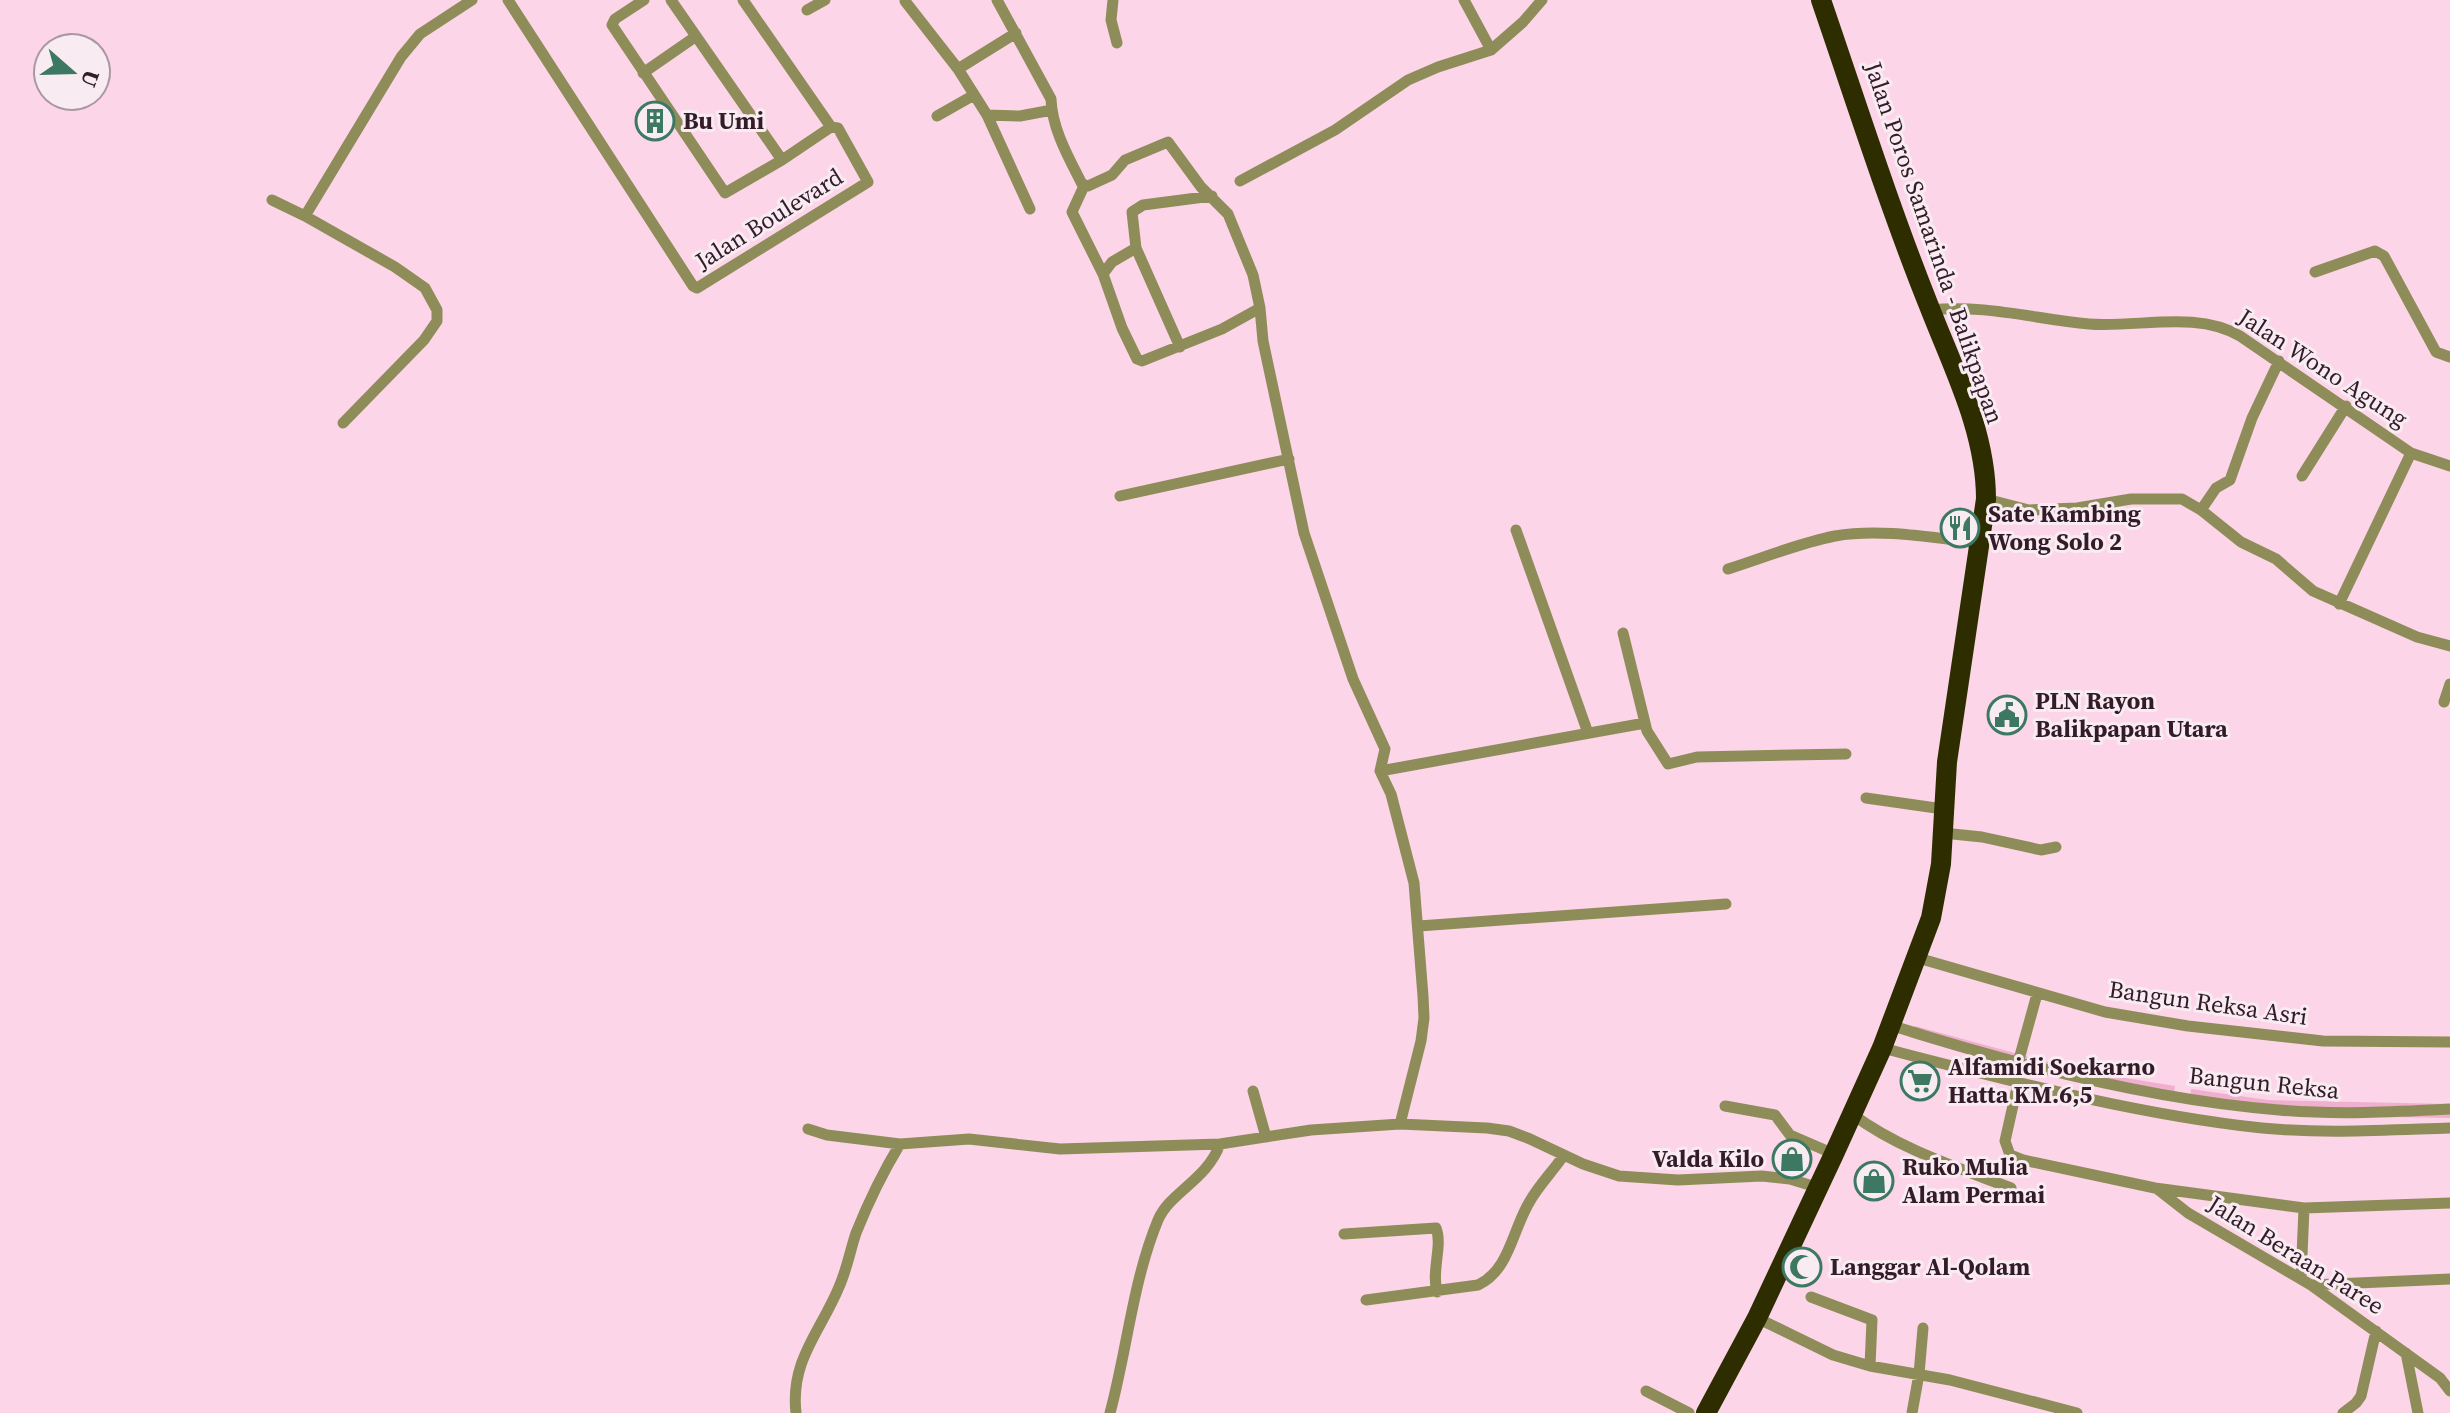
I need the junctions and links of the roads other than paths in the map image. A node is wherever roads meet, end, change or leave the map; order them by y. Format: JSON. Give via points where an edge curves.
{"nodes":[{"id":1,"x":472,"y":0,"type":"edge"},
{"id":2,"x":508,"y":0,"type":"edge"},
{"id":3,"x":671,"y":0,"type":"edge"},
{"id":4,"x":743,"y":0,"type":"edge"},
{"id":5,"x":825,"y":0,"type":"edge"},
{"id":6,"x":997,"y":0,"type":"edge"},
{"id":7,"x":1113,"y":0,"type":"edge"},
{"id":8,"x":1464,"y":0,"type":"edge"},
{"id":9,"x":1542,"y":0,"type":"edge"},
{"id":10,"x":1821,"y":0,"type":"edge"},
{"id":11,"x":637,"y":1,"type":"edge"},
{"id":12,"x":905,"y":1,"type":"edge"},
{"id":13,"x":807,"y":10,"type":"dead end"},
{"id":14,"x":1016,"y":33,"type":"junction"},
{"id":15,"x":695,"y":37,"type":"junction"},
{"id":16,"x":1117,"y":43,"type":"dead end"},
{"id":17,"x":1491,"y":50,"type":"junction"},
{"id":18,"x":958,"y":69,"type":"junction"},
{"id":19,"x":643,"y":73,"type":"junction"},
{"id":20,"x":974,"y":95,"type":"junction"},
{"id":21,"x":1052,"y":110,"type":"junction"},
{"id":22,"x":987,"y":115,"type":"junction"},
{"id":23,"x":937,"y":116,"type":"dead end"},
{"id":24,"x":831,"y":127,"type":"junction"},
{"id":25,"x":782,"y":160,"type":"junction"},
{"id":26,"x":1240,"y":181,"type":"dead end"},
{"id":27,"x":1084,"y":186,"type":"junction"},
{"id":28,"x":1212,"y":196,"type":"junction"},
{"id":29,"x":272,"y":200,"type":"dead end"},
{"id":30,"x":1030,"y":209,"type":"dead end"},
{"id":31,"x":305,"y":216,"type":"junction"},
{"id":32,"x":1136,"y":248,"type":"junction"},
{"id":33,"x":2315,"y":272,"type":"dead end"},
{"id":34,"x":1103,"y":274,"type":"junction"},
{"id":35,"x":1260,"y":308,"type":"junction"},
{"id":36,"x":1930,"y":310,"type":"junction"},
{"id":37,"x":1180,"y":347,"type":"junction"},
{"id":38,"x":2450,"y":357,"type":"edge"},
{"id":39,"x":2279,"y":361,"type":"junction"},
{"id":40,"x":2346,"y":406,"type":"junction"},
{"id":41,"x":343,"y":423,"type":"dead end"},
{"id":42,"x":2411,"y":453,"type":"junction"},
{"id":43,"x":1289,"y":459,"type":"junction"},
{"id":44,"x":2450,"y":466,"type":"edge"},
{"id":45,"x":2302,"y":476,"type":"dead end"},
{"id":46,"x":1120,"y":496,"type":"dead end"},
{"id":47,"x":1986,"y":499,"type":"junction"},
{"id":48,"x":2201,"y":510,"type":"junction"},
{"id":49,"x":1516,"y":530,"type":"dead end"},
{"id":50,"x":1979,"y":543,"type":"junction"},
{"id":51,"x":1728,"y":569,"type":"dead end"},
{"id":52,"x":2339,"y":604,"type":"junction"},
{"id":53,"x":1623,"y":633,"type":"dead end"},
{"id":54,"x":2450,"y":646,"type":"edge"},
{"id":55,"x":2450,"y":684,"type":"edge"},
{"id":56,"x":2444,"y":702,"type":"dead end"},
{"id":57,"x":1645,"y":723,"type":"junction"},
{"id":58,"x":1588,"y":733,"type":"junction"},
{"id":59,"x":1846,"y":754,"type":"dead end"},
{"id":60,"x":1380,"y":771,"type":"junction"},
{"id":61,"x":1866,"y":798,"type":"dead end"},
{"id":62,"x":1943,"y":809,"type":"junction"},
{"id":63,"x":1943,"y":833,"type":"junction"},
{"id":64,"x":2056,"y":847,"type":"dead end"},
{"id":65,"x":1726,"y":904,"type":"dead end"},
{"id":66,"x":1419,"y":926,"type":"junction"},
{"id":67,"x":1918,"y":958,"type":"junction"},
{"id":68,"x":2037,"y":994,"type":"junction"},
{"id":69,"x":1890,"y":1025,"type":"junction"},
{"id":70,"x":2450,"y":1042,"type":"edge"},
{"id":71,"x":1882,"y":1048,"type":"junction"},
{"id":72,"x":2018,"y":1063,"type":"junction"},
{"id":73,"x":2018,"y":1083,"type":"junction"},
{"id":74,"x":1253,"y":1091,"type":"dead end"},
{"id":75,"x":2177,"y":1096,"type":"junction"},
{"id":76,"x":1725,"y":1106,"type":"dead end"},
{"id":77,"x":2450,"y":1109,"type":"edge"},
{"id":78,"x":1852,"y":1114,"type":"junction"},
{"id":79,"x":2173,"y":1116,"type":"junction"},
{"id":80,"x":1400,"y":1124,"type":"junction"},
{"id":81,"x":2450,"y":1128,"type":"edge"},
{"id":82,"x":808,"y":1129,"type":"dead end"},
{"id":83,"x":1266,"y":1137,"type":"junction"},
{"id":84,"x":900,"y":1144,"type":"junction"},
{"id":85,"x":1220,"y":1144,"type":"junction"},
{"id":86,"x":1834,"y":1154,"type":"junction"},
{"id":87,"x":1564,"y":1155,"type":"junction"},
{"id":88,"x":1816,"y":1187,"type":"junction"},
{"id":89,"x":2011,"y":1188,"type":"dead end"},
{"id":90,"x":2155,"y":1188,"type":"junction"},
{"id":91,"x":2450,"y":1203,"type":"edge"},
{"id":92,"x":2304,"y":1208,"type":"junction"},
{"id":93,"x":1344,"y":1234,"type":"dead end"},
{"id":94,"x":2450,"y":1279,"type":"edge"},
{"id":95,"x":2306,"y":1282,"type":"junction"},
{"id":96,"x":1437,"y":1292,"type":"junction"},
{"id":97,"x":1811,"y":1297,"type":"dead end"},
{"id":98,"x":1366,"y":1300,"type":"dead end"},
{"id":99,"x":1757,"y":1318,"type":"junction"},
{"id":100,"x":1923,"y":1328,"type":"dead end"},
{"id":101,"x":2376,"y":1331,"type":"junction"},
{"id":102,"x":2406,"y":1353,"type":"junction"},
{"id":103,"x":1870,"y":1366,"type":"junction"},
{"id":104,"x":1919,"y":1374,"type":"junction"},
{"id":105,"x":1646,"y":1391,"type":"dead end"},
{"id":106,"x":2450,"y":1391,"type":"edge"},
{"id":107,"x":796,"y":1413,"type":"edge"},
{"id":108,"x":1110,"y":1413,"type":"edge"},
{"id":109,"x":1689,"y":1413,"type":"edge"},
{"id":110,"x":1706,"y":1413,"type":"edge"},
{"id":111,"x":1912,"y":1413,"type":"edge"},
{"id":112,"x":2077,"y":1413,"type":"edge"},
{"id":113,"x":2343,"y":1413,"type":"edge"},
{"id":114,"x":2418,"y":1413,"type":"edge"}],
"edges":[{"from":1,"to":31,"type":"street","via":[[420,34],[401,57]]},
{"from":2,"to":24,"type":"street","name":"Jalan Boulevard","via":[[697,288],[866,184],[868,179],[838,128]]},
{"from":3,"to":15,"type":"street"},
{"from":4,"to":24,"type":"street"},
{"from":5,"to":13,"type":"street"},
{"from":6,"to":14,"type":"street"},
{"from":7,"to":16,"type":"street"},
{"from":8,"to":17,"type":"street"},
{"from":9,"to":17,"type":"street"},
{"from":10,"to":36,"type":"highway","name":"Jalan Poros Samarinda - Balikpapan"},
{"from":11,"to":19,"type":"street","via":[[612,25]]},
{"from":12,"to":18,"type":"street"},
{"from":14,"to":18,"type":"street"},
{"from":14,"to":21,"type":"street"},
{"from":15,"to":19,"type":"street"},
{"from":15,"to":25,"type":"street"},
{"from":17,"to":26,"type":"street","via":[[1408,80],[1335,130]]},
{"from":18,"to":20,"type":"street"},
{"from":19,"to":25,"type":"street","via":[[727,194]]},
{"from":20,"to":22,"type":"street"},
{"from":20,"to":23,"type":"street"},
{"from":21,"to":22,"type":"street"},
{"from":21,"to":27,"type":"street"},
{"from":22,"to":30,"type":"street"},
{"from":24,"to":25,"type":"street"},
{"from":27,"to":28,"type":"street","via":[[1112,175],[1125,160],[1168,142]]},
{"from":27,"to":34,"type":"street","via":[[1072,212]]},
{"from":28,"to":32,"type":"street","via":[[1135,208]]},
{"from":28,"to":35,"type":"street","via":[[1228,214],[1253,275]]},
{"from":29,"to":31,"type":"street"},
{"from":31,"to":41,"type":"street","via":[[425,288],[437,310],[437,321],[424,340]]},
{"from":32,"to":34,"type":"street"},
{"from":32,"to":37,"type":"street"},
{"from":33,"to":38,"type":"street","via":[[2375,251],[2384,256],[2436,352]]},
{"from":34,"to":37,"type":"street","via":[[1137,359]]},
{"from":35,"to":37,"type":"street"},
{"from":35,"to":43,"type":"street"},
{"from":36,"to":39,"type":"street","name":"Jalan Wono Agung","via":[[1963,306],[2093,324],[2215,324]]},
{"from":36,"to":47,"type":"highway","name":"Jalan Poros Samarinda - Balikpapan","via":[[1969,406]]},
{"from":39,"to":40,"type":"street","name":"Jalan Wono Agung"},
{"from":39,"to":48,"type":"street","via":[[2230,480],[2216,488]]},
{"from":40,"to":42,"type":"street","name":"Jalan Wono Agung"},
{"from":40,"to":45,"type":"street"},
{"from":42,"to":44,"type":"street","name":"Jalan Wono Agung"},
{"from":42,"to":52,"type":"street"},
{"from":43,"to":46,"type":"street"},
{"from":43,"to":60,"type":"street","via":[[1320,584],[1353,679],[1385,749]]},
{"from":47,"to":48,"type":"street","via":[[2029,510],[2173,498]]},
{"from":47,"to":50,"type":"highway","name":"Jalan Poros Samarinda - Balikpapan"},
{"from":48,"to":52,"type":"street"},
{"from":49,"to":58,"type":"street"},
{"from":50,"to":51,"type":"street","via":[[1835,536]]},
{"from":50,"to":62,"type":"highway","name":"Jalan Poros Samarinda - Balikpapan"},
{"from":52,"to":54,"type":"street"},
{"from":53,"to":57,"type":"street"},
{"from":55,"to":56,"type":"street"},
{"from":57,"to":58,"type":"street"},
{"from":57,"to":59,"type":"street","via":[[1668,764],[1697,757]]},
{"from":58,"to":60,"type":"street"},
{"from":60,"to":66,"type":"street","via":[[1414,883]]},
{"from":61,"to":62,"type":"street"},
{"from":62,"to":63,"type":"highway","name":"Jalan Poros Samarinda - Balikpapan"},
{"from":63,"to":64,"type":"street","via":[[2041,850]]},
{"from":63,"to":67,"type":"highway","name":"Jalan Poros Samarinda - Balikpapan","via":[[1934,903]]},
{"from":65,"to":66,"type":"street"},
{"from":66,"to":80,"type":"street","via":[[1424,1018]]},
{"from":67,"to":68,"type":"street","name":"Bangun Reksa Asri"},
{"from":67,"to":69,"type":"highway","name":"Jalan Poros Samarinda - Balikpapan"},
{"from":68,"to":70,"type":"street","name":"Bangun Reksa Asri","via":[[2188,1026],[2323,1041]]},
{"from":68,"to":72,"type":"street"},
{"from":69,"to":71,"type":"highway","name":"Jalan Poros Samarinda - Balikpapan"},
{"from":69,"to":72,"type":"street","name":"Bangun Reksa"},
{"from":71,"to":73,"type":"street"},
{"from":71,"to":78,"type":"highway","name":"Jalan Poros Samarinda - Balikpapan"},
{"from":72,"to":75,"type":"street","name":"Bangun Reksa"},
{"from":73,"to":79,"type":"street"},
{"from":73,"to":90,"type":"street","via":[[2005,1141],[2010,1155]]},
{"from":74,"to":83,"type":"street"},
{"from":75,"to":77,"type":"street","name":"Bangun Reksa","via":[[2277,1110]]},
{"from":75,"to":79,"type":"street"},
{"from":76,"to":86,"type":"street","via":[[1775,1115],[1790,1135]]},
{"from":78,"to":86,"type":"highway","name":"Jalan Poros Samarinda - Balikpapan"},
{"from":78,"to":89,"type":"street","via":[[1927,1156]]},
{"from":79,"to":81,"type":"street","via":[[2265,1128]]},
{"from":80,"to":83,"type":"street"},
{"from":80,"to":87,"type":"street","via":[[1509,1131]]},
{"from":82,"to":84,"type":"street"},
{"from":83,"to":85,"type":"street"},
{"from":84,"to":85,"type":"street","via":[[969,1139],[1060,1149]]},
{"from":84,"to":107,"type":"street","via":[[795,1381]]},
{"from":85,"to":108,"type":"street","via":[[1206,1169],[1158,1220]]},
{"from":86,"to":88,"type":"highway","name":"Jalan Poros Samarinda - Balikpapan"},
{"from":87,"to":88,"type":"street","via":[[1602,1172],[1637,1178],[1762,1176]]},
{"from":87,"to":96,"type":"street","via":[[1531,1200],[1491,1279]]},
{"from":88,"to":99,"type":"highway","name":"Jalan Poros Samarinda - Balikpapan"},
{"from":90,"to":92,"type":"street"},
{"from":90,"to":95,"type":"street","name":"Jalan Beraan Paree"},
{"from":91,"to":92,"type":"street"},
{"from":92,"to":95,"type":"street"},
{"from":93,"to":96,"type":"street","via":[[1436,1228]]},
{"from":94,"to":95,"type":"street"},
{"from":95,"to":101,"type":"street","name":"Jalan Beraan Paree"},
{"from":96,"to":98,"type":"street"},
{"from":97,"to":103,"type":"street","via":[[1872,1320]]},
{"from":99,"to":103,"type":"street","via":[[1833,1355]]},
{"from":99,"to":110,"type":"highway","name":"Jalan Poros Samarinda - Balikpapan"},
{"from":100,"to":104,"type":"street"},
{"from":101,"to":102,"type":"street","name":"Jalan Beraan Paree"},
{"from":101,"to":113,"type":"street","via":[[2361,1396]]},
{"from":102,"to":106,"type":"street","name":"Jalan Beraan Paree"},
{"from":102,"to":114,"type":"street"},
{"from":103,"to":104,"type":"street"},
{"from":104,"to":111,"type":"street"},
{"from":104,"to":112,"type":"street"},
{"from":105,"to":109,"type":"street"}]}
